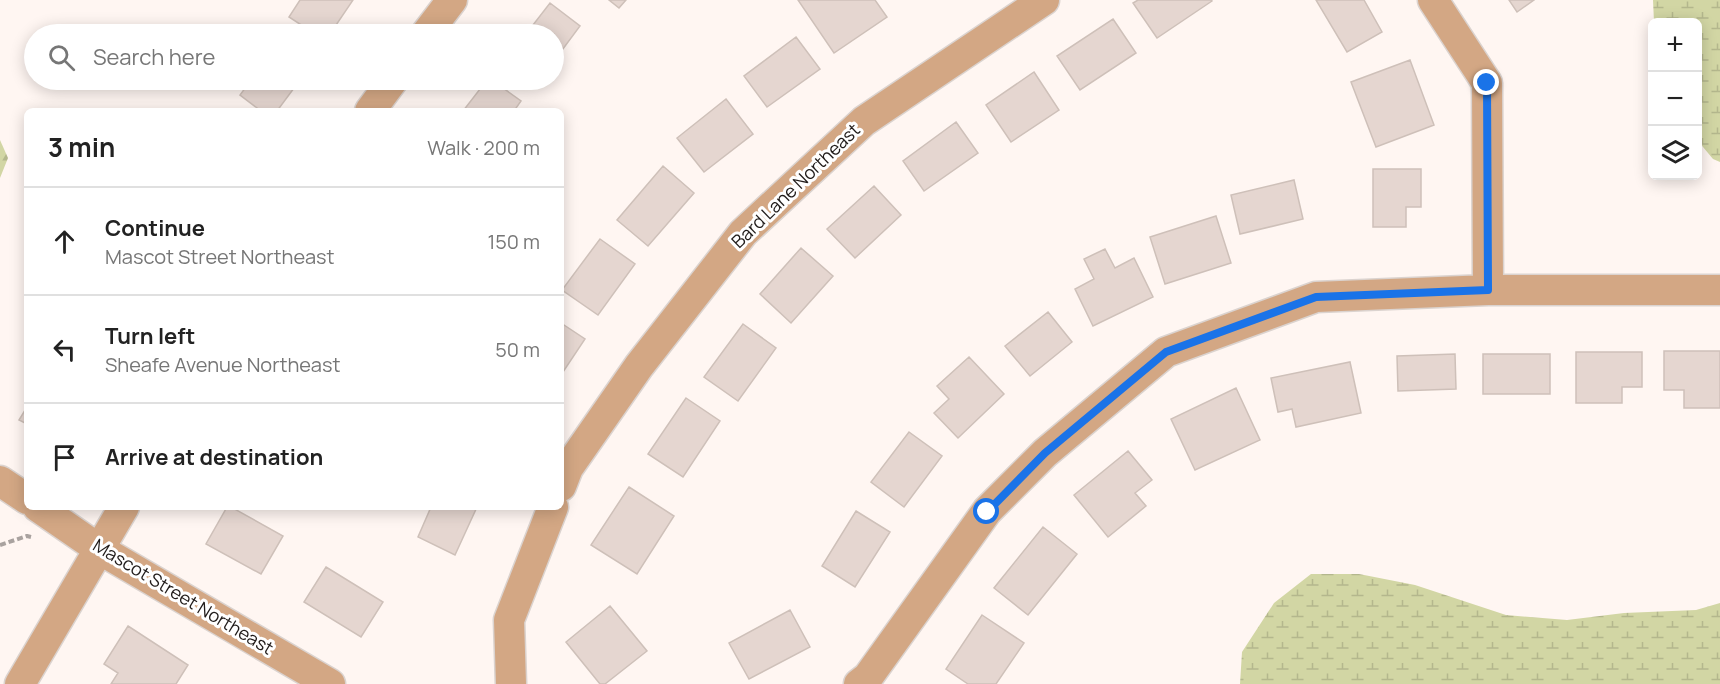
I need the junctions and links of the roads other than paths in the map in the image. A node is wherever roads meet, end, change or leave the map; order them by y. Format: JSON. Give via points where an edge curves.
{"nodes":[{"id":1,"x":452,"y":0,"type":"edge"},
{"id":2,"x":1044,"y":0,"type":"edge"},
{"id":3,"x":1433,"y":0,"type":"edge"},
{"id":4,"x":434,"y":24,"type":"edge"},
{"id":5,"x":386,"y":90,"type":"edge"},
{"id":6,"x":372,"y":108,"type":"edge"},
{"id":7,"x":1488,"y":290,"type":"junction"},
{"id":8,"x":1720,"y":290,"type":"edge"},
{"id":9,"x":564,"y":478,"type":"edge"},
{"id":10,"x":0,"y":481,"type":"edge"},
{"id":11,"x":24,"y":498,"type":"edge"},
{"id":12,"x":42,"y":510,"type":"edge"},
{"id":13,"x":122,"y":510,"type":"edge"},
{"id":14,"x":552,"y":510,"type":"edge"},
{"id":15,"x":99,"y":549,"type":"junction"},
{"id":16,"x":20,"y":684,"type":"edge"},
{"id":17,"x":330,"y":684,"type":"edge"},
{"id":18,"x":511,"y":684,"type":"edge"},
{"id":19,"x":859,"y":684,"type":"edge"}],
"edges":[{"from":1,"to":4,"type":"street"},
{"from":2,"to":9,"type":"street","name":"Bard Lane Northeast","via":[[864,121],[743,233],[639,366]]},
{"from":3,"to":7,"type":"street","via":[[1487,83]]},
{"from":5,"to":6,"type":"street"},
{"from":7,"to":8,"type":"street"},
{"from":7,"to":19,"type":"street","via":[[1316,297],[1166,352],[1045,453],[987,512],[868,677]]},
{"from":10,"to":11,"type":"street"},
{"from":12,"to":15,"type":"street","name":"Mascot Street Northeast"},
{"from":13,"to":15,"type":"street"},
{"from":14,"to":18,"type":"street","via":[[509,620]]},
{"from":15,"to":16,"type":"street"},
{"from":15,"to":17,"type":"street","name":"Mascot Street Northeast"}]}
